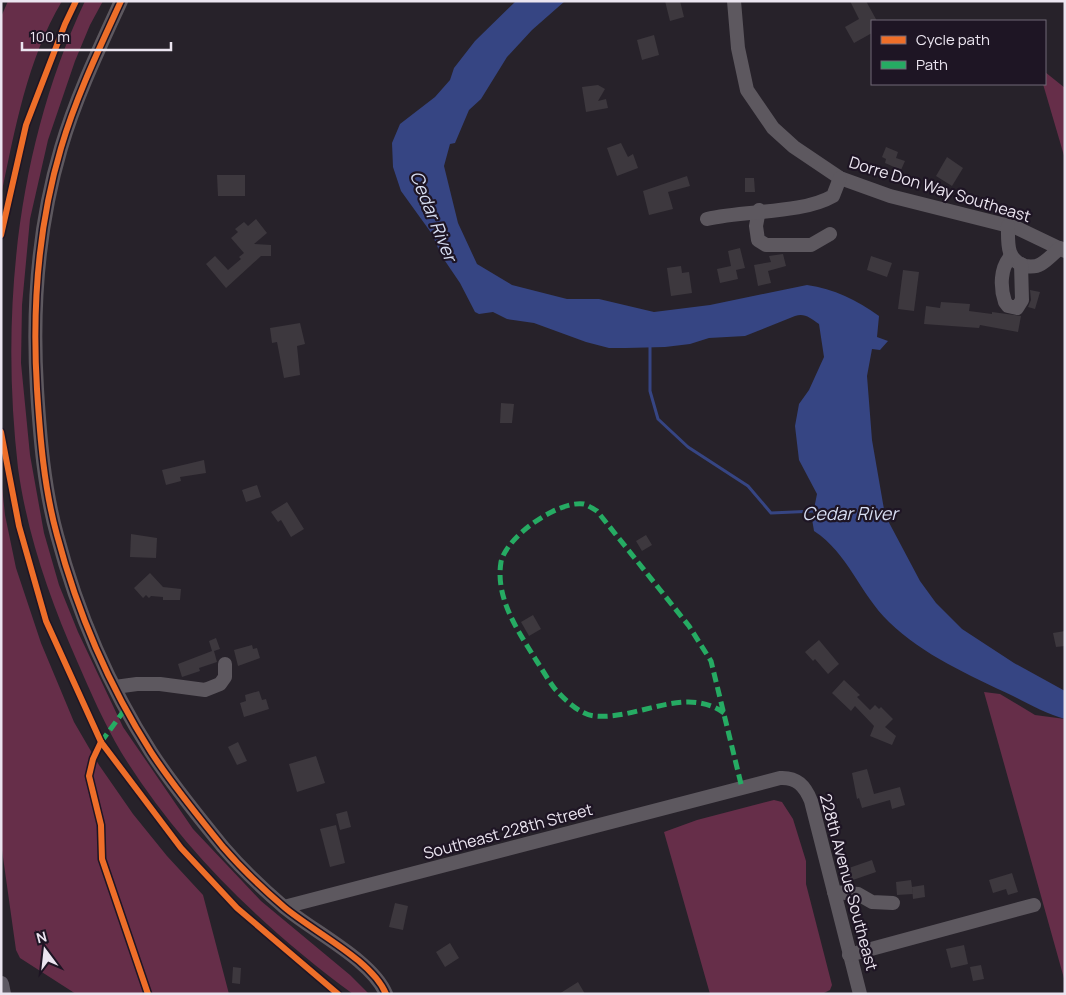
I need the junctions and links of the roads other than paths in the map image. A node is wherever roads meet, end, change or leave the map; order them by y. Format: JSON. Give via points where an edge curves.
{"nodes":[{"id":1,"x":122,"y":1,"type":"edge"},
{"id":2,"x":734,"y":1,"type":"edge"},
{"id":3,"x":840,"y":178,"type":"junction"},
{"id":4,"x":758,"y":210,"type":"junction"},
{"id":5,"x":707,"y":219,"type":"dead end"},
{"id":6,"x":1008,"y":226,"type":"junction"},
{"id":7,"x":830,"y":234,"type":"dead end"},
{"id":8,"x":1062,"y":250,"type":"edge"},
{"id":9,"x":225,"y":664,"type":"dead end"},
{"id":10,"x":115,"y":687,"type":"junction"},
{"id":11,"x":742,"y":788,"type":"joint"},
{"id":12,"x":834,"y":892,"type":"junction"},
{"id":13,"x":893,"y":903,"type":"dead end"},
{"id":14,"x":1034,"y":906,"type":"dead end"},
{"id":15,"x":284,"y":907,"type":"junction"},
{"id":16,"x":849,"y":955,"type":"junction"},
{"id":17,"x":1,"y":984,"type":"edge"},
{"id":18,"x":3,"y":994,"type":"edge"},
{"id":19,"x":386,"y":994,"type":"edge"},
{"id":20,"x":860,"y":994,"type":"edge"}],
"edges":[{"from":1,"to":10,"type":"street","via":[[76,103],[56,166],[40,244],[34,338],[40,434],[56,534],[84,617]]},
{"from":2,"to":3,"type":"street","name":"Dorre Don Way Southeast","via":[[738,48],[747,90],[773,128],[794,147]]},
{"from":3,"to":4,"type":"street","via":[[833,196],[813,206]]},
{"from":3,"to":6,"type":"street","name":"Dorre Don Way Southeast","via":[[890,196]]},
{"from":4,"to":5,"type":"street"},
{"from":4,"to":7,"type":"street","via":[[758,240],[766,246],[811,245]]},
{"from":6,"to":8,"type":"street","name":"Dorre Don Way Southeast"},
{"from":6,"to":8,"type":"street","via":[[1008,248],[1016,260],[1030,267],[1041,264]]},
{"from":9,"to":10,"type":"street","via":[[225,677],[220,684],[205,690],[160,684]]},
{"from":10,"to":15,"type":"street","via":[[152,753],[180,793],[229,854]]},
{"from":11,"to":12,"type":"street","name":"228th Avenue Southeast","via":[[785,778],[799,782],[807,790]]},
{"from":11,"to":15,"type":"street","name":"Southeast 228th Street"},
{"from":12,"to":13,"type":"street","via":[[858,894],[872,902]]},
{"from":12,"to":16,"type":"street","name":"228th Avenue Southeast"},
{"from":14,"to":16,"type":"street"},
{"from":15,"to":19,"type":"street","via":[[362,964],[381,982]]},
{"from":16,"to":20,"type":"street","name":"228th Avenue Southeast"},
{"from":17,"to":18,"type":"main road"}]}
